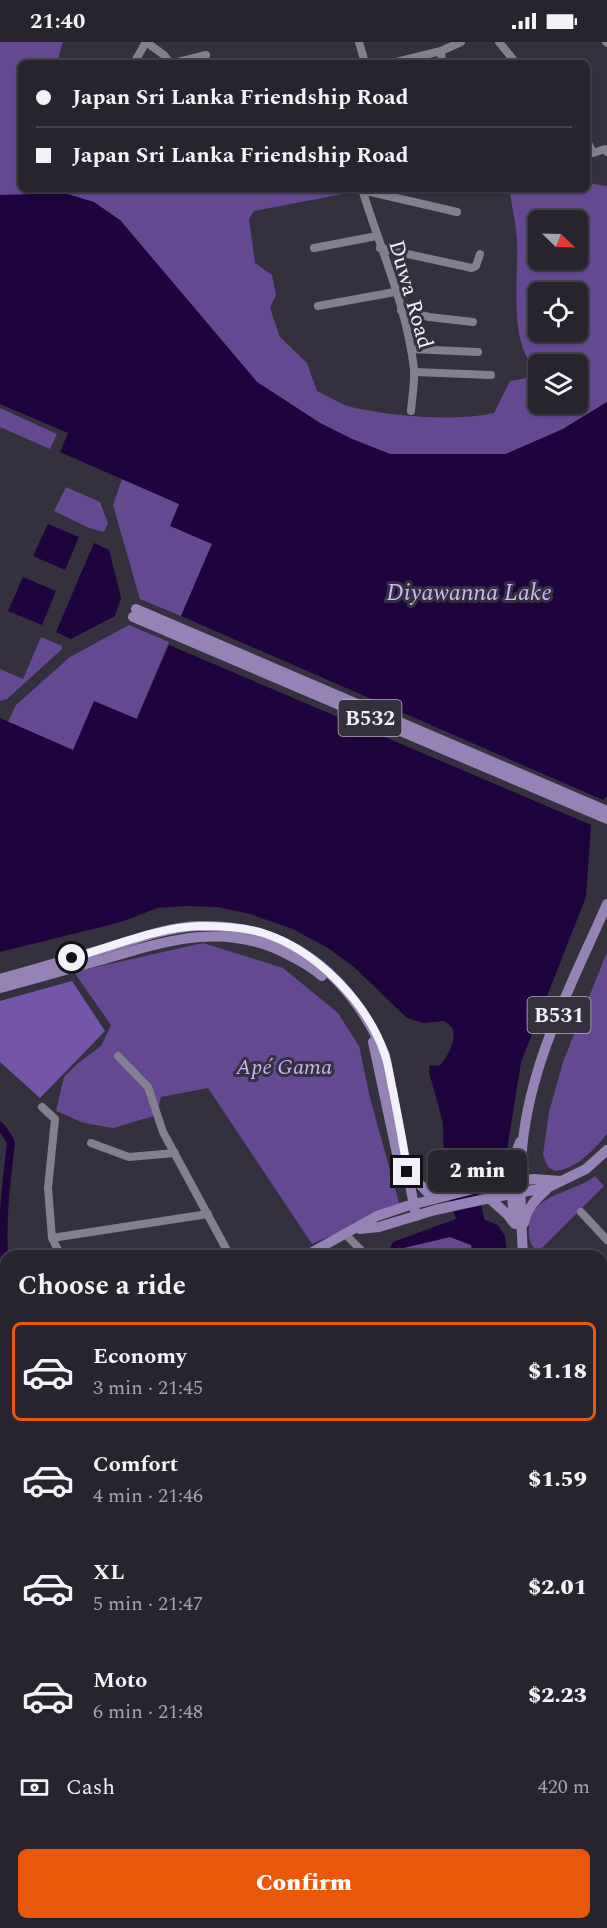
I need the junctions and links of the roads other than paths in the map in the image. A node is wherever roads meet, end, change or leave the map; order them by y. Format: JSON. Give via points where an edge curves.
{"nodes":[{"id":1,"x":146,"y":42,"type":"edge"},
{"id":2,"x":359,"y":42,"type":"edge"},
{"id":3,"x":461,"y":42,"type":"edge"},
{"id":4,"x":499,"y":42,"type":"edge"},
{"id":5,"x":441,"y":51,"type":"junction"},
{"id":6,"x":206,"y":55,"type":"dead end"},
{"id":7,"x":136,"y":60,"type":"edge"},
{"id":8,"x":168,"y":60,"type":"edge"},
{"id":9,"x":186,"y":60,"type":"edge"},
{"id":10,"x":364,"y":60,"type":"edge"},
{"id":11,"x":404,"y":60,"type":"edge"},
{"id":12,"x":441,"y":60,"type":"edge"},
{"id":13,"x":514,"y":60,"type":"edge"},
{"id":14,"x":590,"y":147,"type":"edge"},
{"id":15,"x":607,"y":152,"type":"edge"},
{"id":16,"x":363,"y":192,"type":"edge"},
{"id":17,"x":374,"y":192,"type":"edge"},
{"id":18,"x":457,"y":212,"type":"dead end"},
{"id":19,"x":377,"y":236,"type":"junction"},
{"id":20,"x":314,"y":248,"type":"dead end"},
{"id":21,"x":380,"y":248,"type":"junction"},
{"id":22,"x":480,"y":254,"type":"dead end"},
{"id":23,"x":395,"y":292,"type":"junction"},
{"id":24,"x":318,"y":306,"type":"dead end"},
{"id":25,"x":401,"y":310,"type":"junction"},
{"id":26,"x":473,"y":322,"type":"dead end"},
{"id":27,"x":411,"y":348,"type":"junction"},
{"id":28,"x":478,"y":352,"type":"dead end"},
{"id":29,"x":414,"y":372,"type":"junction"},
{"id":30,"x":491,"y":375,"type":"dead end"},
{"id":31,"x":411,"y":411,"type":"dead end"},
{"id":32,"x":607,"y":811,"type":"edge"},
{"id":33,"x":607,"y":819,"type":"edge"},
{"id":34,"x":607,"y":904,"type":"edge"},
{"id":35,"x":0,"y":979,"type":"edge"},
{"id":36,"x":0,"y":988,"type":"edge"},
{"id":37,"x":118,"y":1056,"type":"dead end"},
{"id":38,"x":42,"y":1107,"type":"dead end"},
{"id":39,"x":524,"y":1130,"type":"junction"},
{"id":40,"x":91,"y":1143,"type":"dead end"},
{"id":41,"x":607,"y":1150,"type":"edge"},
{"id":42,"x":175,"y":1154,"type":"junction"},
{"id":43,"x":514,"y":1156,"type":"junction"},
{"id":44,"x":407,"y":1172,"type":"junction"},
{"id":45,"x":515,"y":1181,"type":"junction"},
{"id":46,"x":561,"y":1181,"type":"junction"},
{"id":47,"x":493,"y":1184,"type":"junction"},
{"id":48,"x":549,"y":1188,"type":"junction"},
{"id":49,"x":515,"y":1194,"type":"junction"},
{"id":50,"x":485,"y":1199,"type":"junction"},
{"id":51,"x":437,"y":1202,"type":"junction"},
{"id":52,"x":412,"y":1211,"type":"junction"},
{"id":53,"x":580,"y":1212,"type":"dead end"},
{"id":54,"x":208,"y":1214,"type":"junction"},
{"id":55,"x":518,"y":1228,"type":"junction"},
{"id":56,"x":350,"y":1232,"type":"junction"},
{"id":57,"x":52,"y":1238,"type":"junction"},
{"id":58,"x":607,"y":1240,"type":"edge"},
{"id":59,"x":58,"y":1250,"type":"edge"},
{"id":60,"x":227,"y":1250,"type":"edge"},
{"id":61,"x":316,"y":1250,"type":"edge"},
{"id":62,"x":363,"y":1250,"type":"edge"},
{"id":63,"x":521,"y":1250,"type":"edge"}],
"edges":[{"from":1,"to":7,"type":"street"},
{"from":1,"to":8,"type":"street"},
{"from":2,"to":10,"type":"street"},
{"from":3,"to":5,"type":"street"},
{"from":4,"to":13,"type":"street"},
{"from":5,"to":11,"type":"street"},
{"from":5,"to":12,"type":"street"},
{"from":6,"to":9,"type":"street"},
{"from":14,"to":15,"type":"street","via":[[593,153]]},
{"from":16,"to":19,"type":"street","name":"Duwa Road"},
{"from":17,"to":18,"type":"street"},
{"from":19,"to":20,"type":"street"},
{"from":19,"to":21,"type":"street","name":"Duwa Road"},
{"from":21,"to":22,"type":"street","via":[[472,268]]},
{"from":21,"to":23,"type":"street","name":"Duwa Road"},
{"from":23,"to":24,"type":"street"},
{"from":23,"to":25,"type":"street","name":"Duwa Road"},
{"from":25,"to":26,"type":"street"},
{"from":25,"to":27,"type":"street","name":"Duwa Road"},
{"from":27,"to":28,"type":"street"},
{"from":27,"to":29,"type":"street","name":"Duwa Road"},
{"from":29,"to":30,"type":"street"},
{"from":29,"to":31,"type":"street","name":"Duwa Road"},
{"from":32,"to":33,"type":"main road","number":"B532","via":[[135,613]]},
{"from":34,"to":39,"type":"main road","number":"B531","via":[[539,1067]]},
{"from":35,"to":44,"type":"main road","via":[[156,933],[198,926],[262,933],[293,946],[342,986],[375,1031],[385,1055]]},
{"from":36,"to":52,"type":"main road","via":[[168,940],[202,935],[238,938],[271,946],[293,957],[317,971],[339,992],[372,1037]]},
{"from":37,"to":42,"type":"street","via":[[148,1087]]},
{"from":38,"to":57,"type":"street","via":[[55,1119],[48,1188]]},
{"from":39,"to":43,"type":"main road","number":"B531"},
{"from":39,"to":45,"type":"main road","number":"B531"},
{"from":40,"to":42,"type":"street","via":[[129,1157]]},
{"from":41,"to":46,"type":"main road","via":[[586,1169]]},
{"from":42,"to":54,"type":"street"},
{"from":43,"to":45,"type":"main road","number":"B531"},
{"from":43,"to":47,"type":"main road","number":"B531","via":[[507,1173]]},
{"from":44,"to":51,"type":"main road"},
{"from":44,"to":52,"type":"main road"},
{"from":45,"to":46,"type":"main road"},
{"from":45,"to":47,"type":"main road"},
{"from":45,"to":49,"type":"main road"},
{"from":46,"to":48,"type":"main road"},
{"from":47,"to":51,"type":"main road"},
{"from":48,"to":49,"type":"main road"},
{"from":48,"to":55,"type":"main road","via":[[534,1201]]},
{"from":49,"to":50,"type":"main road"},
{"from":49,"to":55,"type":"main road"},
{"from":50,"to":51,"type":"main road"},
{"from":50,"to":55,"type":"main road","via":[[508,1215]]},
{"from":51,"to":52,"type":"main road"},
{"from":52,"to":56,"type":"main road","via":[[377,1216]]},
{"from":53,"to":58,"type":"street"},
{"from":54,"to":57,"type":"street"},
{"from":54,"to":60,"type":"street"},
{"from":55,"to":63,"type":"main road"},
{"from":56,"to":61,"type":"main road"},
{"from":56,"to":62,"type":"street"},
{"from":57,"to":59,"type":"street"}]}
